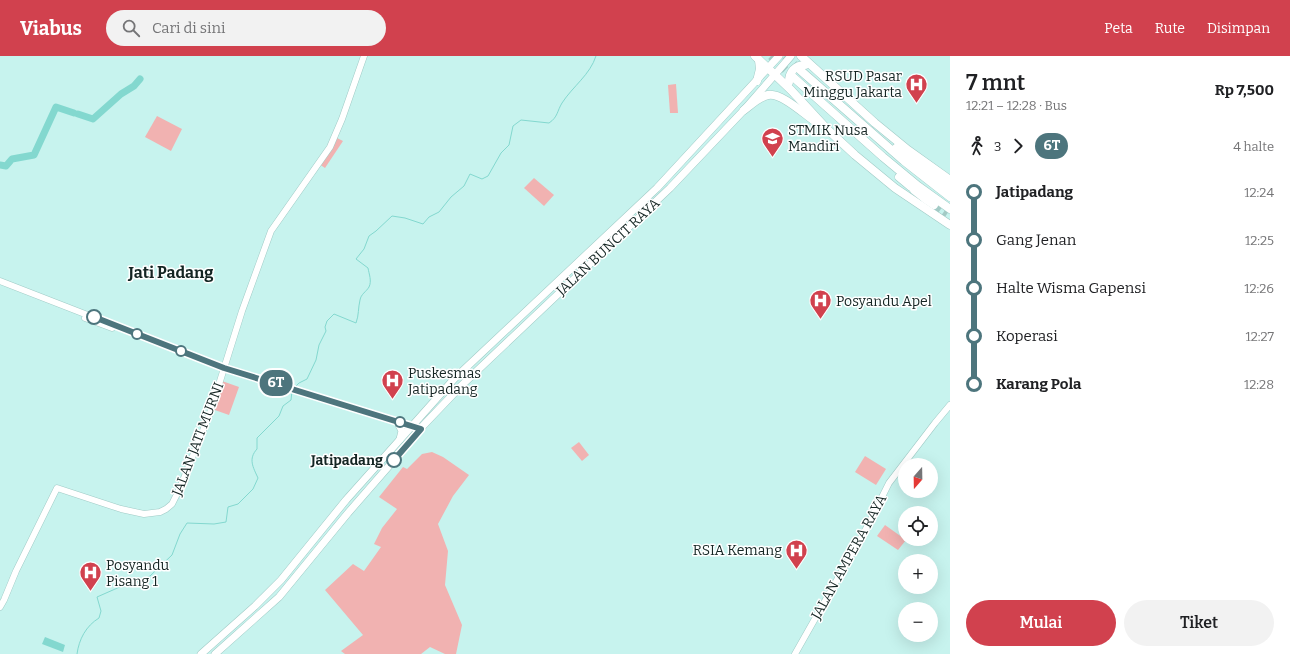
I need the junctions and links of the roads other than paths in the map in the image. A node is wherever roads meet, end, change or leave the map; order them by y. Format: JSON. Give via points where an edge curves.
{"nodes":[{"id":1,"x":364,"y":56,"type":"edge"},
{"id":2,"x":779,"y":56,"type":"edge"},
{"id":3,"x":791,"y":56,"type":"edge"},
{"id":4,"x":801,"y":56,"type":"edge"},
{"id":5,"x":807,"y":56,"type":"edge"},
{"id":6,"x":757,"y":58,"type":"edge"},
{"id":7,"x":813,"y":67,"type":"junction"},
{"id":8,"x":768,"y":68,"type":"junction"},
{"id":9,"x":800,"y":70,"type":"tunnel mouth"},
{"id":10,"x":775,"y":75,"type":"junction"},
{"id":11,"x":793,"y":77,"type":"tunnel mouth"},
{"id":12,"x":757,"y":81,"type":"junction"},
{"id":13,"x":816,"y":84,"type":"junction"},
{"id":14,"x":791,"y":90,"type":"junction"},
{"id":15,"x":826,"y":106,"type":"junction"},
{"id":16,"x":744,"y":110,"type":"junction"},
{"id":17,"x":827,"y":129,"type":"junction"},
{"id":18,"x":950,"y":180,"type":"edge"},
{"id":19,"x":950,"y":189,"type":"edge"},
{"id":20,"x":950,"y":198,"type":"edge"},
{"id":21,"x":934,"y":205,"type":"tunnel mouth"},
{"id":22,"x":949,"y":213,"type":"edge"},
{"id":23,"x":950,"y":225,"type":"edge"},
{"id":24,"x":0,"y":281,"type":"edge"},
{"id":25,"x":0,"y":285,"type":"edge"},
{"id":26,"x":224,"y":370,"type":"junction"},
{"id":27,"x":950,"y":405,"type":"edge"},
{"id":28,"x":409,"y":425,"type":"junction"},
{"id":29,"x":420,"y":430,"type":"junction"},
{"id":30,"x":0,"y":607,"type":"edge"},
{"id":31,"x":201,"y":654,"type":"edge"},
{"id":32,"x":215,"y":654,"type":"edge"},
{"id":33,"x":795,"y":654,"type":"edge"}],
"edges":[{"from":1,"to":26,"type":"street","via":[[332,142],[271,231]]},
{"from":2,"to":8,"type":"main road","name":"JALAN BUNCIT RAYA"},
{"from":3,"to":10,"type":"main road","name":"JALAN BUNCIT RAYA"},
{"from":4,"to":7,"type":"highway"},
{"from":5,"to":7,"type":"highway"},
{"from":6,"to":8,"type":"highway"},
{"from":6,"to":12,"type":"highway","via":[[760,69]]},
{"from":7,"to":14,"type":"highway","via":[[803,64],[793,69],[789,79]]},
{"from":7,"to":18,"type":"highway","via":[[875,123]]},
{"from":8,"to":10,"type":"highway"},
{"from":8,"to":12,"type":"main road","name":"JALAN BUNCIT RAYA"},
{"from":9,"to":13,"type":"highway"},
{"from":10,"to":14,"type":"highway"},
{"from":10,"to":16,"type":"main road","name":"JALAN BUNCIT RAYA"},
{"from":11,"to":15,"type":"highway"},
{"from":12,"to":28,"type":"main road","name":"JALAN BUNCIT RAYA","via":[[657,188],[474,359]]},
{"from":13,"to":19,"type":"highway"},
{"from":13,"to":20,"type":"highway"},
{"from":14,"to":17,"type":"highway"},
{"from":15,"to":21,"type":"highway","via":[[843,125]]},
{"from":15,"to":22,"type":"highway"},
{"from":16,"to":17,"type":"highway","via":[[768,95],[774,95]]},
{"from":16,"to":29,"type":"main road","name":"JALAN BUNCIT RAYA","via":[[670,188],[479,369]]},
{"from":17,"to":23,"type":"highway","via":[[895,188]]},
{"from":24,"to":26,"type":"street"},
{"from":25,"to":26,"type":"street"},
{"from":26,"to":28,"type":"street"},
{"from":26,"to":30,"type":"street","name":"JALAN JATI MURNI","via":[[210,413],[170,507],[160,512],[144,514],[57,488]]},
{"from":27,"to":33,"type":"street","name":"JALAN AMPERA RAYA","via":[[889,483]]},
{"from":28,"to":29,"type":"street"},
{"from":28,"to":31,"type":"main road","via":[[281,580]]},
{"from":29,"to":32,"type":"main road","name":"JALAN BUNCIT RAYA","via":[[282,594]]}]}
